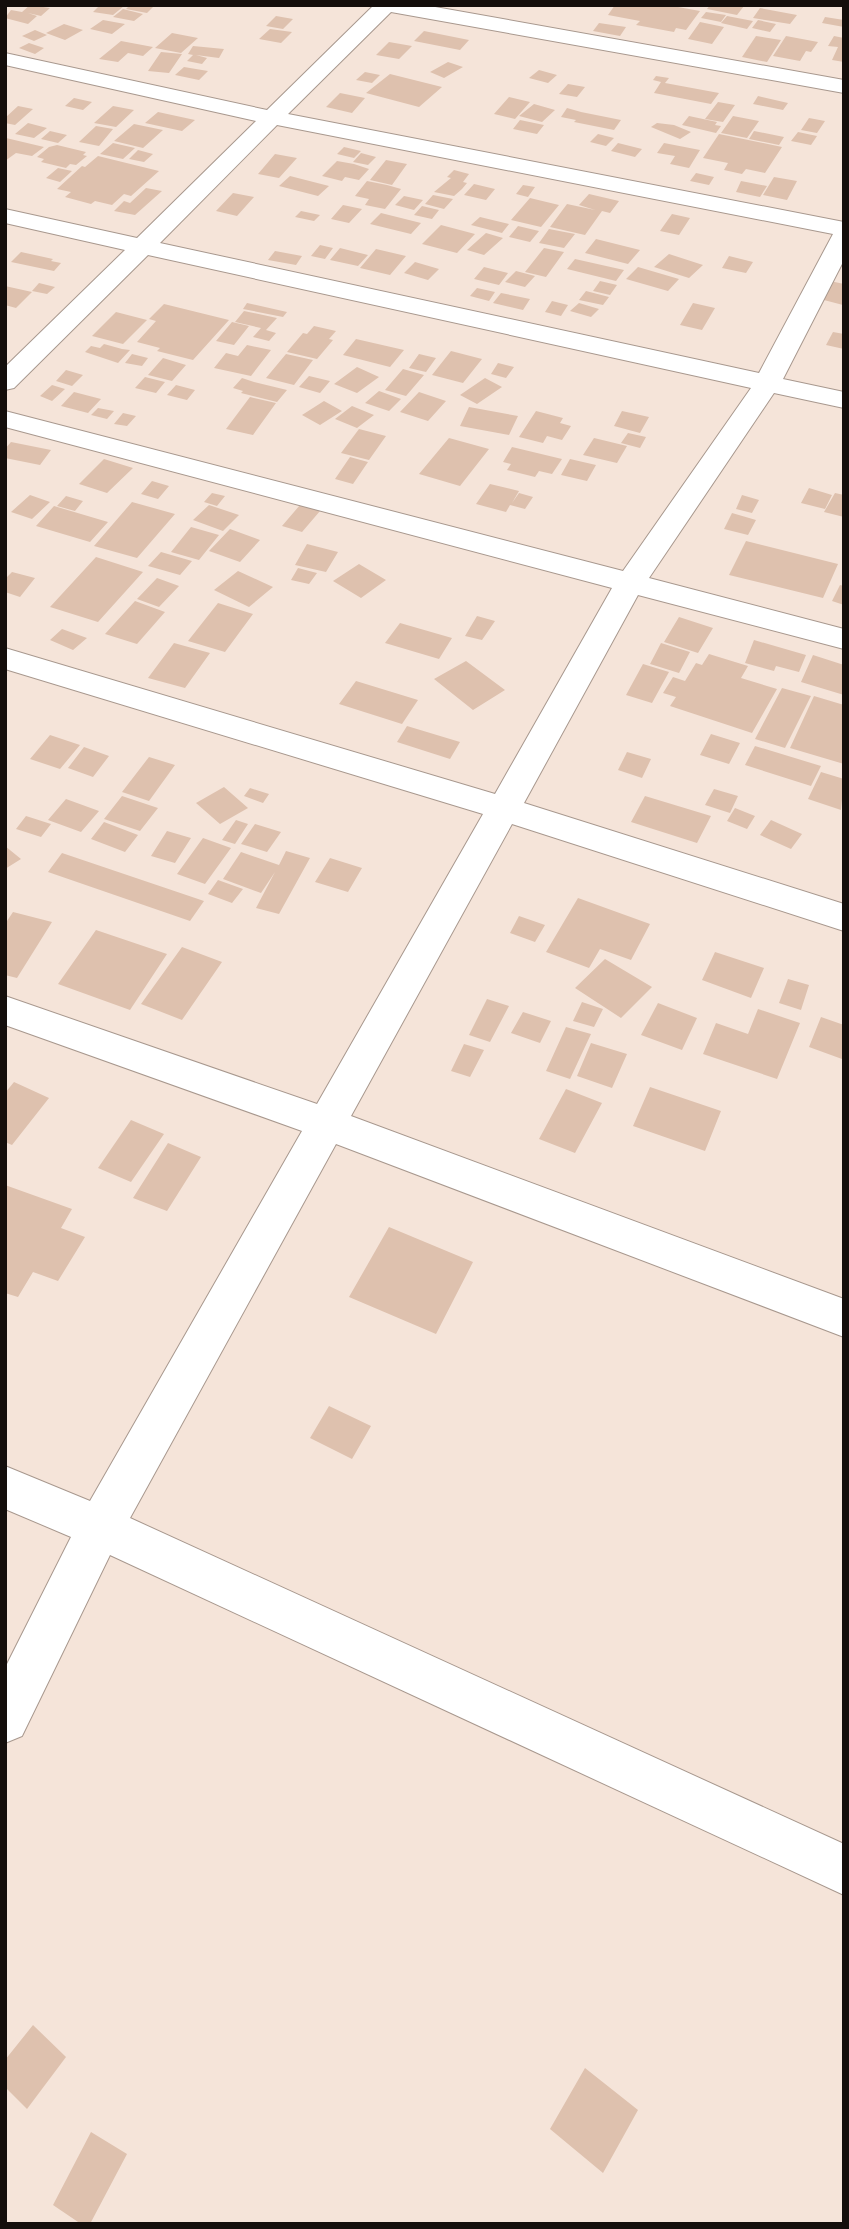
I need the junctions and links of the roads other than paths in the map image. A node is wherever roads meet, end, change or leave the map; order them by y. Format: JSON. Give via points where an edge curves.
{"nodes":[{"id":1,"x":387,"y":5,"type":"edge"},
{"id":2,"x":5,"y":59,"type":"edge"},
{"id":3,"x":844,"y":87,"type":"edge"},
{"id":4,"x":274,"y":118,"type":"junction"},
{"id":5,"x":5,"y":216,"type":"edge"},
{"id":6,"x":844,"y":229,"type":"edge"},
{"id":7,"x":844,"y":236,"type":"edge"},
{"id":8,"x":144,"y":247,"type":"junction"},
{"id":9,"x":5,"y":382,"type":"edge"},
{"id":10,"x":768,"y":382,"type":"junction"},
{"id":11,"x":844,"y":400,"type":"edge"},
{"id":12,"x":5,"y":419,"type":"edge"},
{"id":13,"x":630,"y":583,"type":"junction"},
{"id":14,"x":844,"y":639,"type":"edge"},
{"id":15,"x":5,"y":658,"type":"edge"},
{"id":16,"x":505,"y":809,"type":"junction"},
{"id":17,"x":844,"y":918,"type":"edge"},
{"id":18,"x":5,"y":1010,"type":"edge"},
{"id":19,"x":327,"y":1124,"type":"junction"},
{"id":20,"x":844,"y":1318,"type":"edge"},
{"id":21,"x":5,"y":1487,"type":"edge"},
{"id":22,"x":100,"y":1527,"type":"junction"},
{"id":23,"x":5,"y":1719,"type":"edge"},
{"id":24,"x":844,"y":1870,"type":"edge"}],
"edges":[{"from":1,"to":3,"type":"street"},
{"from":1,"to":4,"type":"street"},
{"from":2,"to":4,"type":"street"},
{"from":4,"to":6,"type":"street"},
{"from":4,"to":8,"type":"street"},
{"from":5,"to":8,"type":"street"},
{"from":7,"to":10,"type":"street"},
{"from":8,"to":9,"type":"street"},
{"from":8,"to":10,"type":"street"},
{"from":10,"to":11,"type":"street"},
{"from":10,"to":13,"type":"street"},
{"from":12,"to":13,"type":"street"},
{"from":13,"to":14,"type":"street"},
{"from":13,"to":16,"type":"street"},
{"from":15,"to":16,"type":"street"},
{"from":16,"to":17,"type":"street"},
{"from":16,"to":19,"type":"street"},
{"from":18,"to":19,"type":"street"},
{"from":19,"to":20,"type":"street"},
{"from":19,"to":22,"type":"street"},
{"from":21,"to":22,"type":"street"},
{"from":22,"to":23,"type":"street"},
{"from":22,"to":24,"type":"street"}]}
